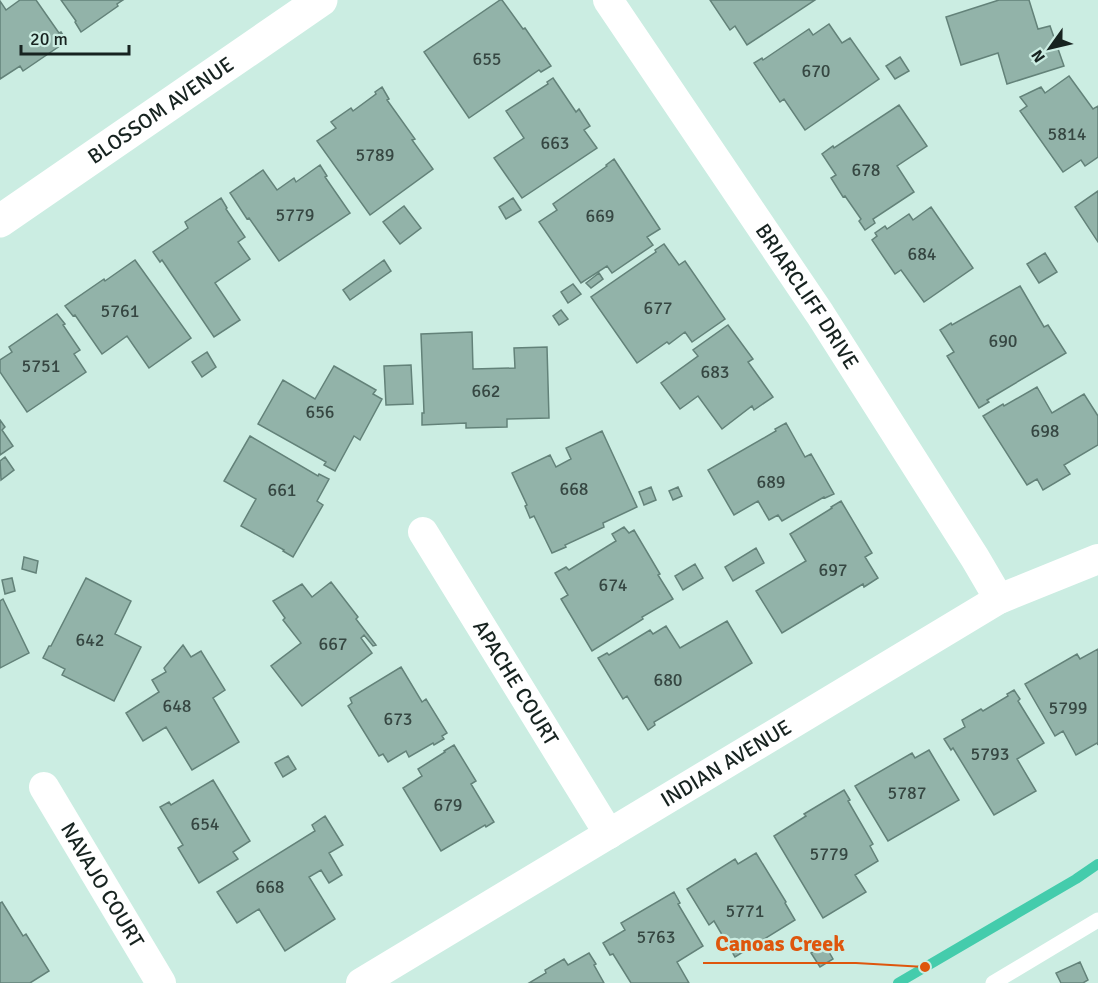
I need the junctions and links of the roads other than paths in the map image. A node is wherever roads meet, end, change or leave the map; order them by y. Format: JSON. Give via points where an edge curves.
{"nodes":[{"id":1,"x":321,"y":0,"type":"edge"},
{"id":2,"x":608,"y":0,"type":"edge"},
{"id":3,"x":0,"y":221,"type":"edge"},
{"id":4,"x":423,"y":532,"type":"dead end"},
{"id":5,"x":1098,"y":559,"type":"edge"},
{"id":6,"x":999,"y":598,"type":"junction"},
{"id":7,"x":44,"y":787,"type":"dead end"},
{"id":8,"x":609,"y":834,"type":"junction"},
{"id":9,"x":1098,"y":920,"type":"edge"},
{"id":10,"x":161,"y":983,"type":"edge"},
{"id":11,"x":362,"y":983,"type":"edge"},
{"id":12,"x":993,"y":983,"type":"edge"}],
"edges":[{"from":1,"to":3,"type":"street","name":"BLOSSOM AVENUE"},
{"from":2,"to":6,"type":"street","name":"BRIARCLIFF DRIVE","via":[[820,314]]},
{"from":4,"to":8,"type":"street","name":"APACHE COURT"},
{"from":5,"to":6,"type":"street","name":"INDIAN AVENUE"},
{"from":6,"to":8,"type":"street","name":"INDIAN AVENUE"},
{"from":7,"to":10,"type":"street","name":"NAVAJO COURT"},
{"from":8,"to":11,"type":"street","name":"INDIAN AVENUE"},
{"from":9,"to":12,"type":"lane"}]}
